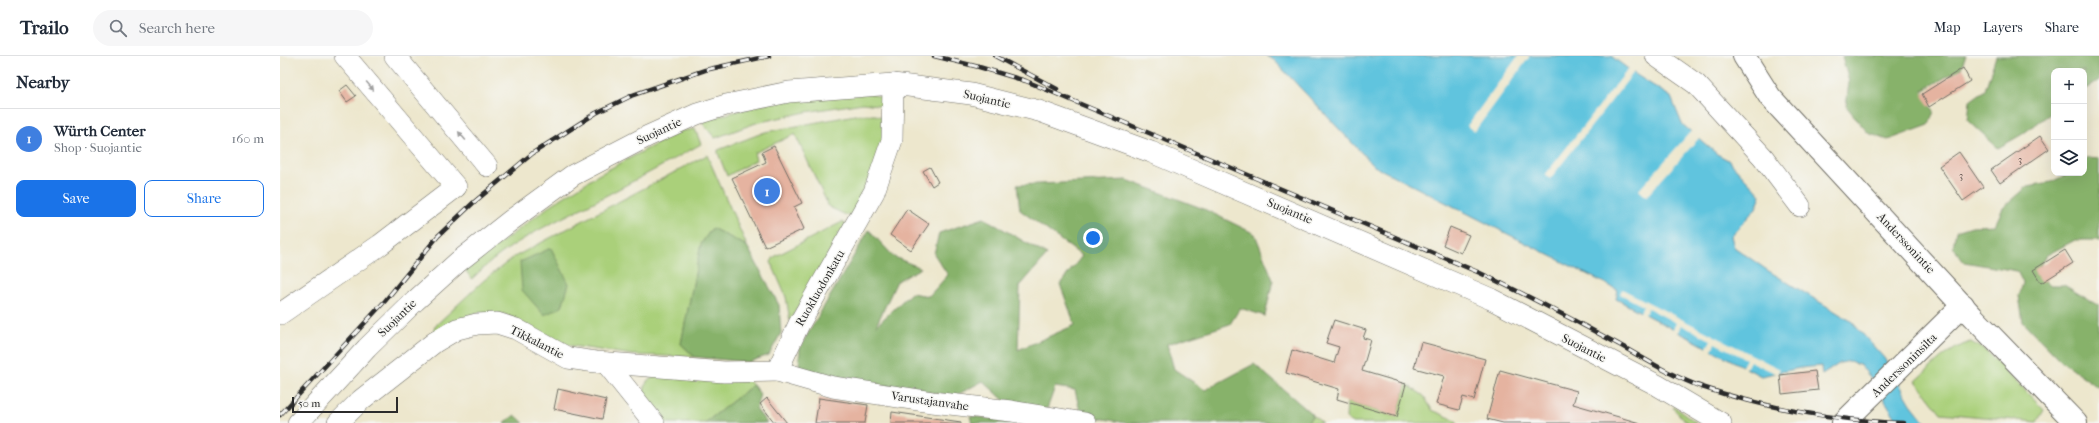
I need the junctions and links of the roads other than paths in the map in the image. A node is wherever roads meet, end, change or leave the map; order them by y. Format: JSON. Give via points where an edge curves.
{"nodes":[{"id":1,"x":345,"y":56,"type":"edge"},
{"id":2,"x":395,"y":56,"type":"edge"},
{"id":3,"x":1656,"y":56,"type":"edge"},
{"id":4,"x":1744,"y":56,"type":"edge"},
{"id":5,"x":893,"y":84,"type":"junction"},
{"id":6,"x":487,"y":166,"type":"dead end"},
{"id":7,"x":1800,"y":206,"type":"dead end"},
{"id":8,"x":1963,"y":305,"type":"junction"},
{"id":9,"x":280,"y":314,"type":"edge"},
{"id":10,"x":606,"y":363,"type":"junction"},
{"id":11,"x":777,"y":372,"type":"junction"},
{"id":12,"x":298,"y":423,"type":"edge"},
{"id":13,"x":338,"y":423,"type":"edge"},
{"id":14,"x":654,"y":423,"type":"edge"},
{"id":15,"x":1085,"y":423,"type":"edge"},
{"id":16,"x":1721,"y":423,"type":"edge"},
{"id":17,"x":1842,"y":423,"type":"edge"},
{"id":18,"x":2076,"y":423,"type":"edge"}],
"edges":[{"from":1,"to":9,"type":"street","one_way":true,"via":[[456,186],[380,245]]},
{"from":6,"to":2,"type":"street","one_way":true},
{"from":3,"to":7,"type":"street","via":[[1696,84],[1763,157]]},
{"from":4,"to":8,"type":"main road","name":"Anderssonintie","via":[[1770,97]]},
{"from":5,"to":11,"type":"street","name":"Ruokluodonkatu","via":[[892,140],[874,192],[799,324]]},
{"from":5,"to":12,"type":"street","name":"Suojantie","via":[[789,92],[726,105],[697,114],[642,139],[573,175],[458,262],[367,348]]},
{"from":5,"to":16,"type":"street","name":"Suojantie","via":[[971,94],[1039,111],[1151,152],[1491,299],[1657,385]]},
{"from":8,"to":17,"type":"main road","name":"Anderssoninsilta"},
{"from":8,"to":18,"type":"main road","name":"Anderssonintie"},
{"from":10,"to":11,"type":"street","name":"Tikkalantie","via":[[724,372]]},
{"from":10,"to":13,"type":"street","name":"Tikkalantie","via":[[568,358],[516,329],[497,323],[477,324],[457,329],[435,342],[361,400]]},
{"from":10,"to":14,"type":"street"},
{"from":11,"to":15,"type":"street","name":"Varustajanvahe","via":[[833,387]]}]}
